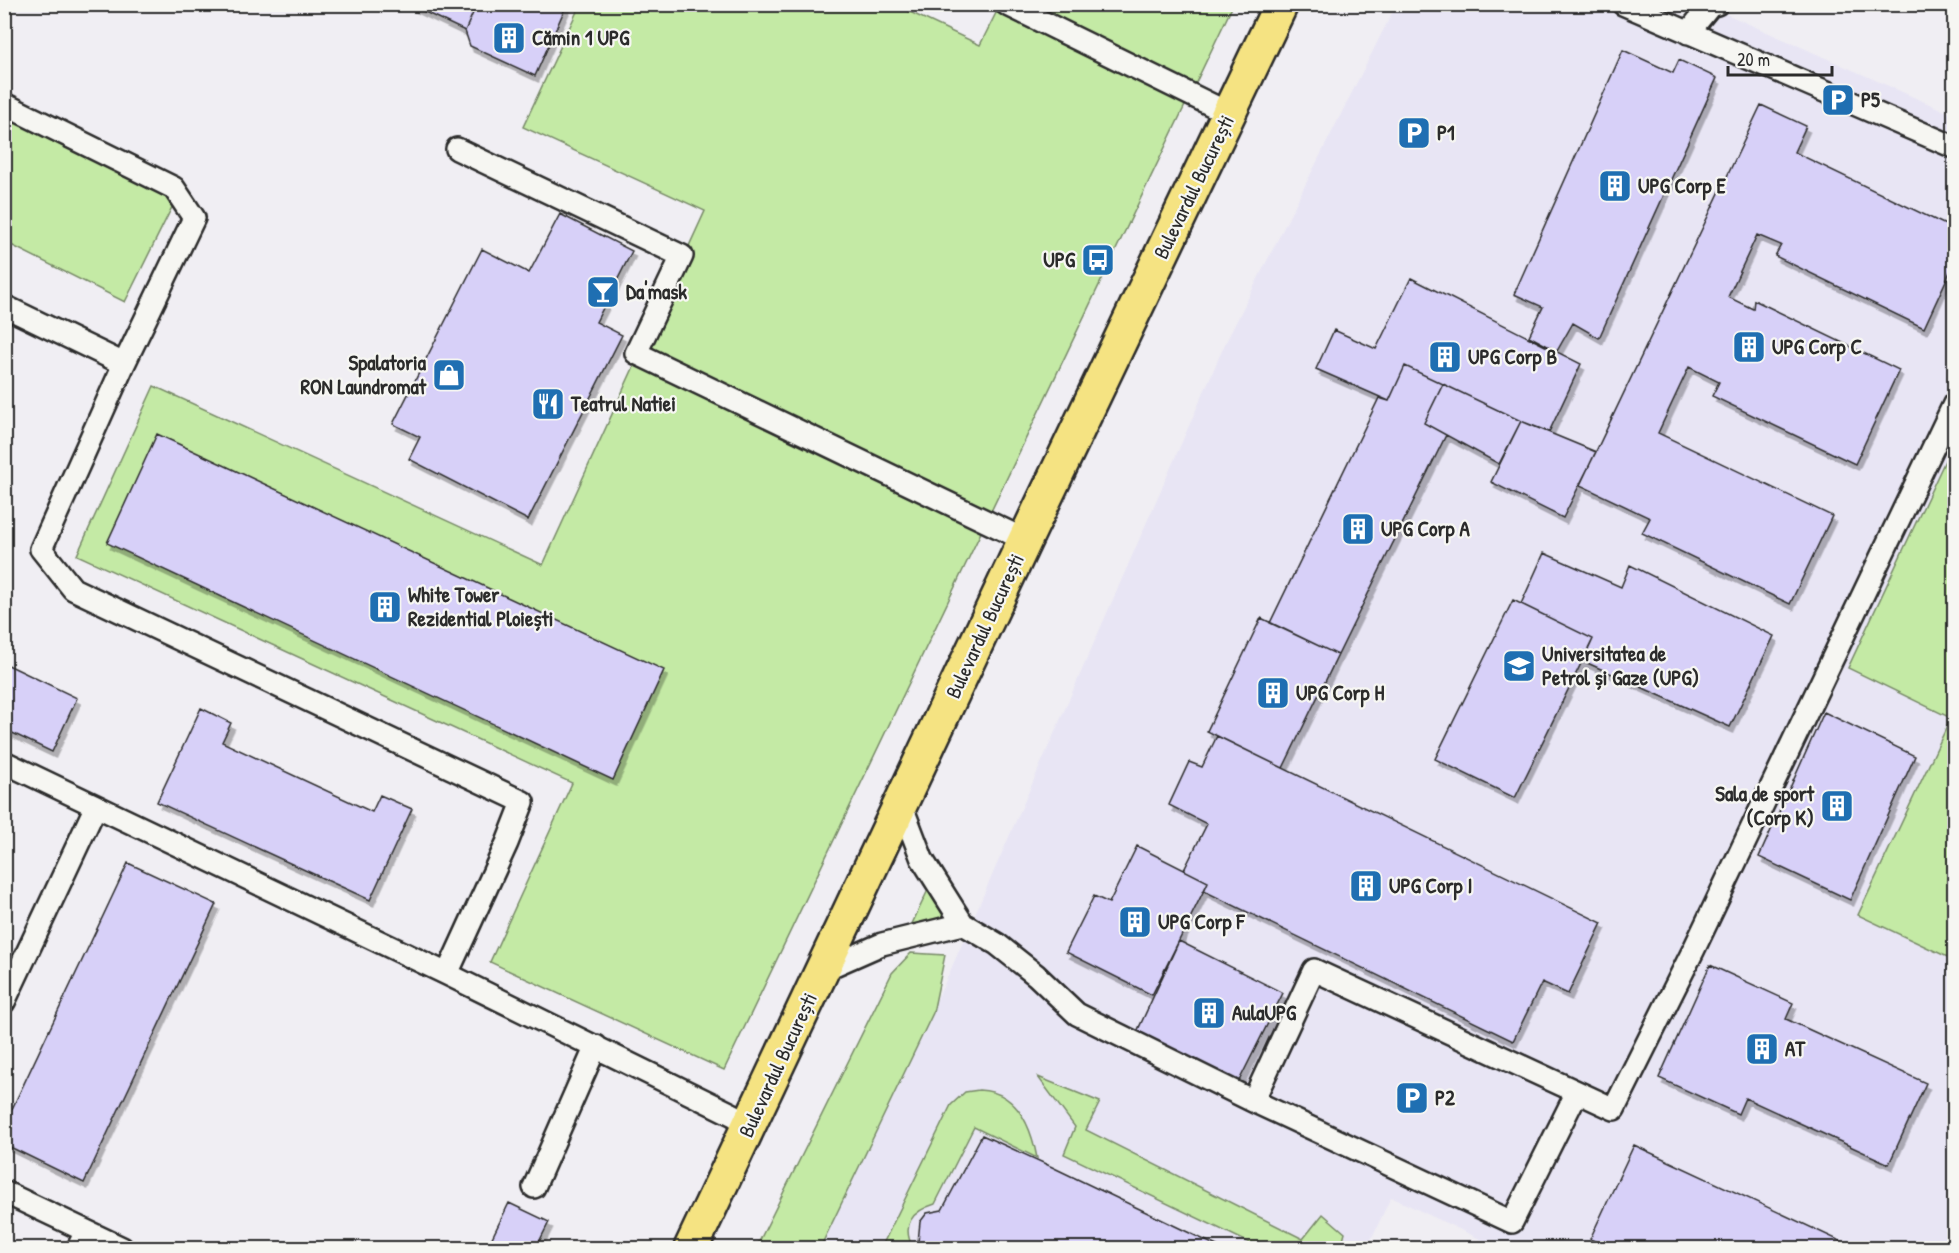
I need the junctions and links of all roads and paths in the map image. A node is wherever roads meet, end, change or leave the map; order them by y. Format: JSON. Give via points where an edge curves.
{"nodes":[{"id":1,"x":1006,"y":4,"type":"edge"},
{"id":2,"x":1281,"y":4,"type":"edge"},
{"id":3,"x":1623,"y":4,"type":"edge"},
{"id":4,"x":1716,"y":4,"type":"edge"},
{"id":5,"x":1688,"y":33,"type":"junction"},
{"id":6,"x":4,"y":104,"type":"edge"},
{"id":7,"x":1230,"y":114,"type":"junction"},
{"id":8,"x":1954,"y":147,"type":"edge"},
{"id":9,"x":457,"y":149,"type":"dead end"},
{"id":10,"x":4,"y":306,"type":"edge"},
{"id":11,"x":124,"y":364,"type":"junction"},
{"id":12,"x":1954,"y":404,"type":"edge"},
{"id":13,"x":1025,"y":540,"type":"junction"},
{"id":14,"x":4,"y":762,"type":"edge"},
{"id":15,"x":902,"y":804,"type":"junction"},
{"id":16,"x":96,"y":806,"type":"junction"},
{"id":17,"x":963,"y":924,"type":"junction"},
{"id":18,"x":823,"y":970,"type":"junction"},
{"id":19,"x":447,"y":974,"type":"junction"},
{"id":20,"x":4,"y":1002,"type":"edge"},
{"id":21,"x":596,"y":1046,"type":"junction"},
{"id":22,"x":1577,"y":1092,"type":"junction"},
{"id":23,"x":1253,"y":1101,"type":"junction"},
{"id":24,"x":750,"y":1123,"type":"junction"},
{"id":25,"x":534,"y":1187,"type":"dead end"},
{"id":26,"x":4,"y":1192,"type":"edge"},
{"id":27,"x":82,"y":1240,"type":"edge"},
{"id":28,"x":122,"y":1248,"type":"edge"},
{"id":29,"x":691,"y":1248,"type":"edge"}],
"edges":[{"from":1,"to":7,"type":"lane"},
{"from":2,"to":7,"type":"main road","name":"Bulevardul București"},
{"from":3,"to":5,"type":"lane"},
{"from":4,"to":5,"type":"lane"},
{"from":5,"to":8,"type":"lane"},
{"from":6,"to":11,"type":"lane","via":[[174,188],[194,218]]},
{"from":7,"to":13,"type":"main road","name":"Bulevardul București"},
{"from":9,"to":13,"type":"lane","via":[[682,256],[636,353]]},
{"from":10,"to":11,"type":"lane"},
{"from":11,"to":19,"type":"lane","via":[[41,549],[73,589],[523,802]]},
{"from":12,"to":22,"type":"lane","via":[[1614,1109]]},
{"from":13,"to":15,"type":"main road","name":"Bulevardul București"},
{"from":14,"to":16,"type":"lane"},
{"from":15,"to":17,"type":"lane","via":[[922,859]]},
{"from":15,"to":18,"type":"main road","name":"Bulevardul București"},
{"from":16,"to":19,"type":"lane"},
{"from":16,"to":20,"type":"lane"},
{"from":17,"to":18,"type":"lane","via":[[882,944]]},
{"from":17,"to":23,"type":"lane","via":[[997,944],[1077,1014]]},
{"from":18,"to":24,"type":"main road","name":"Bulevardul București"},
{"from":19,"to":21,"type":"lane"},
{"from":21,"to":24,"type":"lane"},
{"from":21,"to":25,"type":"lane"},
{"from":22,"to":23,"type":"lane","via":[[1512,1222]]},
{"from":22,"to":23,"type":"lane","via":[[1314,970]]},
{"from":24,"to":29,"type":"main road","name":"Bulevardul București"},
{"from":26,"to":27,"type":"lane"},
{"from":27,"to":28,"type":"lane"}]}
